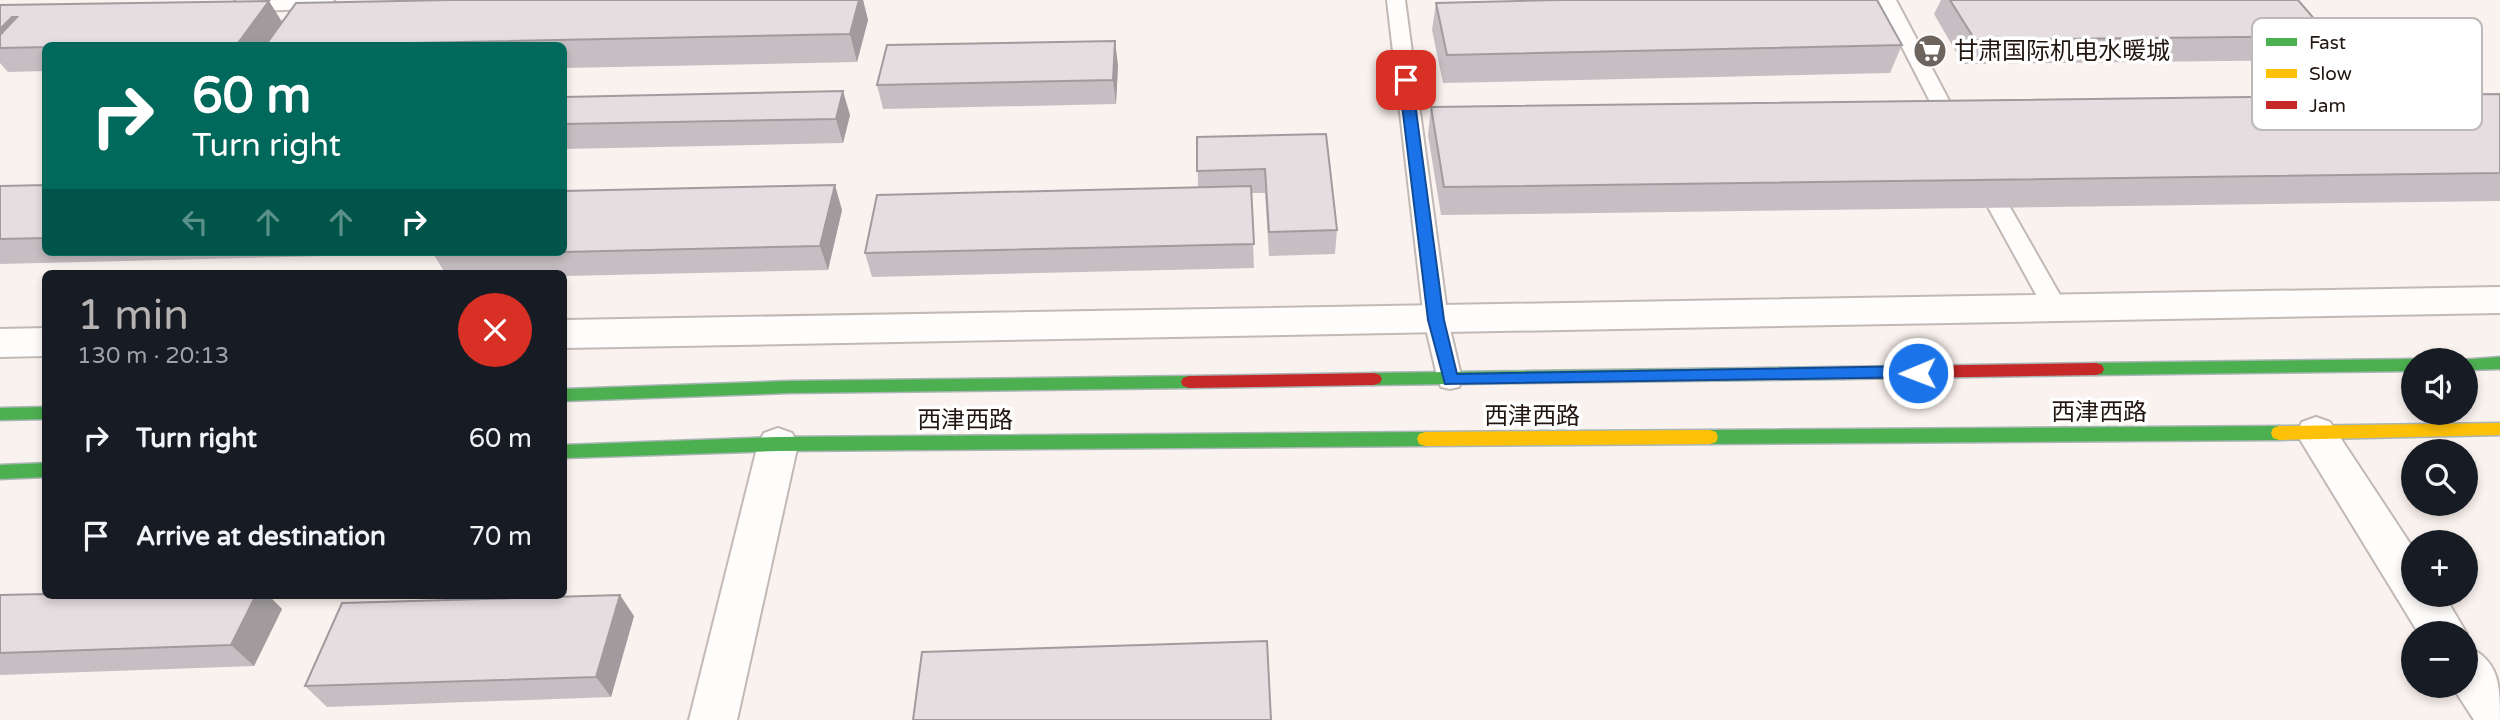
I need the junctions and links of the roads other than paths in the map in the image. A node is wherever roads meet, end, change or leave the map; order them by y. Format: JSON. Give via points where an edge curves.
{"nodes":[{"id":1,"x":1396,"y":0,"type":"edge"},
{"id":2,"x":1887,"y":0,"type":"edge"},
{"id":3,"x":348,"y":3,"type":"edge"},
{"id":4,"x":223,"y":5,"type":"edge"},
{"id":5,"x":1954,"y":128,"type":"edge"},
{"id":6,"x":1999,"y":207,"type":"edge"},
{"id":7,"x":2500,"y":300,"type":"edge"},
{"id":8,"x":2056,"y":309,"type":"junction"},
{"id":9,"x":1436,"y":320,"type":"junction"},
{"id":10,"x":567,"y":334,"type":"edge"},
{"id":11,"x":42,"y":342,"type":"edge"},
{"id":12,"x":0,"y":343,"type":"edge"},
{"id":13,"x":2500,"y":363,"type":"edge"},
{"id":14,"x":2478,"y":364,"type":"edge"},
{"id":15,"x":2401,"y":365,"type":"edge"},
{"id":16,"x":1450,"y":380,"type":"junction"},
{"id":17,"x":567,"y":395,"type":"edge"},
{"id":18,"x":42,"y":413,"type":"edge"},
{"id":19,"x":0,"y":414,"type":"edge"},
{"id":20,"x":2500,"y":429,"type":"edge"},
{"id":21,"x":2316,"y":433,"type":"junction"},
{"id":22,"x":778,"y":444,"type":"junction"},
{"id":23,"x":567,"y":452,"type":"edge"},
{"id":24,"x":42,"y":470,"type":"edge"},
{"id":25,"x":0,"y":472,"type":"edge"},
{"id":26,"x":2401,"y":566,"type":"edge"},
{"id":27,"x":2478,"y":686,"type":"edge"},
{"id":28,"x":713,"y":720,"type":"edge"},
{"id":29,"x":2500,"y":720,"type":"edge"}],
"edges":[{"from":1,"to":9,"type":"lane"},
{"from":2,"to":5,"type":"lane"},
{"from":3,"to":4,"type":"lane"},
{"from":6,"to":8,"type":"lane"},
{"from":7,"to":8,"type":"street"},
{"from":8,"to":9,"type":"street"},
{"from":9,"to":10,"type":"street"},
{"from":9,"to":16,"type":"lane"},
{"from":11,"to":12,"type":"street"},
{"from":13,"to":14,"type":"main road"},
{"from":15,"to":16,"type":"main road","name":"西津西路"},
{"from":16,"to":17,"type":"main road","name":"西津西路","via":[[789,387]]},
{"from":18,"to":19,"type":"main road"},
{"from":20,"to":21,"type":"main road","name":"西津西路"},
{"from":21,"to":22,"type":"main road","name":"西津西路"},
{"from":21,"to":26,"type":"street"},
{"from":22,"to":23,"type":"main road","name":"西津西路"},
{"from":22,"to":28,"type":"street"},
{"from":24,"to":25,"type":"main road"},
{"from":27,"to":29,"type":"street"}]}
